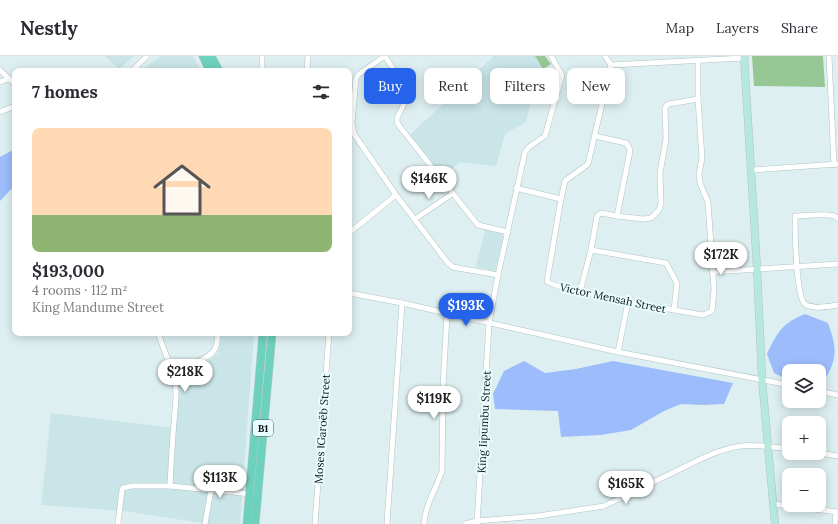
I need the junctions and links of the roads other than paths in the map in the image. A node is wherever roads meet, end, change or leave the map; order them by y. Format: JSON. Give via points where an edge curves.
{"nodes":[{"id":1,"x":148,"y":56,"type":"edge"},
{"id":2,"x":203,"y":56,"type":"edge"},
{"id":3,"x":211,"y":56,"type":"edge"},
{"id":4,"x":262,"y":56,"type":"edge"},
{"id":5,"x":308,"y":56,"type":"edge"},
{"id":6,"x":385,"y":56,"type":"edge"},
{"id":7,"x":551,"y":56,"type":"edge"},
{"id":8,"x":605,"y":56,"type":"edge"},
{"id":9,"x":829,"y":56,"type":"edge"},
{"id":10,"x":744,"y":57,"type":"edge"},
{"id":11,"x":698,"y":61,"type":"junction"},
{"id":12,"x":611,"y":65,"type":"junction"},
{"id":13,"x":135,"y":68,"type":"edge"},
{"id":14,"x":209,"y":68,"type":"edge"},
{"id":15,"x":217,"y":68,"type":"edge"},
{"id":16,"x":262,"y":68,"type":"edge"},
{"id":17,"x":307,"y":68,"type":"edge"},
{"id":18,"x":0,"y":70,"type":"edge"},
{"id":19,"x":8,"y":79,"type":"junction"},
{"id":20,"x":0,"y":82,"type":"edge"},
{"id":21,"x":12,"y":82,"type":"edge"},
{"id":22,"x":698,"y":99,"type":"junction"},
{"id":23,"x":12,"y":107,"type":"edge"},
{"id":24,"x":0,"y":112,"type":"edge"},
{"id":25,"x":595,"y":136,"type":"junction"},
{"id":26,"x":836,"y":165,"type":"edge"},
{"id":27,"x":752,"y":170,"type":"junction"},
{"id":28,"x":516,"y":188,"type":"junction"},
{"id":29,"x":452,"y":194,"type":"junction"},
{"id":30,"x":396,"y":195,"type":"junction"},
{"id":31,"x":561,"y":199,"type":"junction"},
{"id":32,"x":617,"y":216,"type":"junction"},
{"id":33,"x":838,"y":218,"type":"edge"},
{"id":34,"x":415,"y":219,"type":"junction"},
{"id":35,"x":352,"y":231,"type":"edge"},
{"id":36,"x":508,"y":232,"type":"junction"},
{"id":37,"x":591,"y":250,"type":"junction"},
{"id":38,"x":838,"y":264,"type":"edge"},
{"id":39,"x":797,"y":266,"type":"junction"},
{"id":40,"x":757,"y":268,"type":"junction"},
{"id":41,"x":712,"y":272,"type":"junction"},
{"id":42,"x":498,"y":275,"type":"junction"},
{"id":43,"x":580,"y":292,"type":"junction"},
{"id":44,"x":352,"y":294,"type":"edge"},
{"id":45,"x":628,"y":302,"type":"junction"},
{"id":46,"x":402,"y":303,"type":"junction"},
{"id":47,"x":838,"y":305,"type":"edge"},
{"id":48,"x":674,"y":310,"type":"junction"},
{"id":49,"x":447,"y":314,"type":"junction"},
{"id":50,"x":489,"y":323,"type":"junction"},
{"id":51,"x":159,"y":336,"type":"edge"},
{"id":52,"x":218,"y":336,"type":"edge"},
{"id":53,"x":263,"y":336,"type":"edge"},
{"id":54,"x":272,"y":336,"type":"edge"},
{"id":55,"x":329,"y":336,"type":"edge"},
{"id":56,"x":618,"y":352,"type":"junction"},
{"id":57,"x":172,"y":371,"type":"junction"},
{"id":58,"x":762,"y":379,"type":"junction"},
{"id":59,"x":782,"y":383,"type":"edge"},
{"id":60,"x":826,"y":392,"type":"edge"},
{"id":61,"x":838,"y":395,"type":"edge"},
{"id":62,"x":767,"y":446,"type":"junction"},
{"id":63,"x":782,"y":448,"type":"edge"},
{"id":64,"x":826,"y":454,"type":"edge"},
{"id":65,"x":838,"y":456,"type":"edge"},
{"id":66,"x":170,"y":486,"type":"junction"},
{"id":67,"x":211,"y":490,"type":"junction"},
{"id":68,"x":253,"y":495,"type":"junction"},
{"id":69,"x":774,"y":504,"type":"junction"},
{"id":70,"x":837,"y":512,"type":"edge"},
{"id":71,"x":477,"y":522,"type":"edge"},
{"id":72,"x":118,"y":524,"type":"edge"},
{"id":73,"x":205,"y":524,"type":"edge"},
{"id":74,"x":248,"y":524,"type":"edge"},
{"id":75,"x":255,"y":524,"type":"edge"},
{"id":76,"x":315,"y":524,"type":"edge"},
{"id":77,"x":387,"y":524,"type":"edge"},
{"id":78,"x":424,"y":524,"type":"edge"},
{"id":79,"x":465,"y":524,"type":"edge"},
{"id":80,"x":775,"y":524,"type":"edge"},
{"id":81,"x":835,"y":524,"type":"edge"}],
"edges":[{"from":1,"to":13,"type":"street"},
{"from":2,"to":14,"type":"main road"},
{"from":3,"to":15,"type":"main road"},
{"from":4,"to":16,"type":"street"},
{"from":5,"to":17,"type":"street"},
{"from":6,"to":29,"type":"street","via":[[409,94],[397,122]]},
{"from":6,"to":30,"type":"street","via":[[356,78],[352,123],[354,134]]},
{"from":7,"to":28,"type":"street","name":"King Iipumbu Street","via":[[562,75],[560,84],[545,136],[525,152]]},
{"from":8,"to":12,"type":"street"},
{"from":9,"to":26,"type":"street"},
{"from":10,"to":11,"type":"street"},
{"from":10,"to":27,"type":"street"},
{"from":11,"to":12,"type":"street"},
{"from":11,"to":22,"type":"street"},
{"from":12,"to":25,"type":"street","name":"Victor Mensah Street"},
{"from":18,"to":19,"type":"street"},
{"from":19,"to":20,"type":"street"},
{"from":19,"to":21,"type":"street"},
{"from":22,"to":32,"type":"street","via":[[669,104],[665,108],[666,139],[660,173],[660,210],[651,218]]},
{"from":22,"to":41,"type":"street","via":[[702,158],[699,174],[708,202]]},
{"from":23,"to":24,"type":"street"},
{"from":25,"to":31,"type":"street","name":"Victor Mensah Street","via":[[588,164],[565,181]]},
{"from":25,"to":32,"type":"street","via":[[630,147]]},
{"from":26,"to":27,"type":"street"},
{"from":27,"to":40,"type":"street"},
{"from":28,"to":31,"type":"street"},
{"from":28,"to":36,"type":"street","name":"King Iipumbu Street"},
{"from":29,"to":34,"type":"street"},
{"from":29,"to":36,"type":"street","via":[[478,225]]},
{"from":30,"to":34,"type":"street"},
{"from":30,"to":35,"type":"street"},
{"from":31,"to":43,"type":"street","name":"Victor Mensah Street","via":[[547,281],[551,285]]},
{"from":32,"to":37,"type":"street","via":[[602,213],[597,216]]},
{"from":33,"to":39,"type":"street","via":[[828,215],[795,216]]},
{"from":34,"to":42,"type":"street","via":[[453,267]]},
{"from":36,"to":42,"type":"street","name":"King Iipumbu Street"},
{"from":37,"to":43,"type":"street"},
{"from":37,"to":48,"type":"street","via":[[666,263],[677,283]]},
{"from":38,"to":39,"type":"street"},
{"from":39,"to":40,"type":"street"},
{"from":39,"to":47,"type":"street","via":[[802,302],[813,306]]},
{"from":40,"to":41,"type":"street"},
{"from":40,"to":58,"type":"street"},
{"from":41,"to":48,"type":"street","name":"Victor Mensah Street","via":[[712,311],[703,315]]},
{"from":42,"to":50,"type":"street","name":"King Iipumbu Street"},
{"from":43,"to":45,"type":"street","name":"Victor Mensah Street"},
{"from":44,"to":46,"type":"street"},
{"from":45,"to":48,"type":"street","name":"Victor Mensah Street"},
{"from":45,"to":56,"type":"street"},
{"from":46,"to":49,"type":"street"},
{"from":46,"to":77,"type":"street"},
{"from":49,"to":50,"type":"street"},
{"from":49,"to":78,"type":"street","via":[[442,471],[430,497]]},
{"from":50,"to":56,"type":"street"},
{"from":50,"to":71,"type":"street","name":"King Iipumbu Street"},
{"from":51,"to":57,"type":"street"},
{"from":52,"to":57,"type":"street","via":[[215,350],[209,355]]},
{"from":53,"to":68,"type":"main road","number":"B1"},
{"from":54,"to":68,"type":"main road","number":"B1"},
{"from":55,"to":76,"type":"street","name":"Moses ǁGaroëb Street"},
{"from":56,"to":58,"type":"street"},
{"from":57,"to":66,"type":"street","via":[[177,402]]},
{"from":58,"to":59,"type":"street"},
{"from":58,"to":62,"type":"street"},
{"from":60,"to":61,"type":"street"},
{"from":62,"to":63,"type":"street"},
{"from":62,"to":69,"type":"street"},
{"from":62,"to":71,"type":"street","via":[[738,445],[722,449],[604,506]]},
{"from":64,"to":65,"type":"street"},
{"from":66,"to":67,"type":"street"},
{"from":66,"to":72,"type":"street","via":[[123,488]]},
{"from":67,"to":68,"type":"street"},
{"from":67,"to":73,"type":"street"},
{"from":68,"to":74,"type":"main road","number":"B1"},
{"from":68,"to":75,"type":"main road","number":"B1"},
{"from":69,"to":70,"type":"street"},
{"from":69,"to":80,"type":"street"},
{"from":70,"to":81,"type":"street"},
{"from":71,"to":79,"type":"street"}]}
